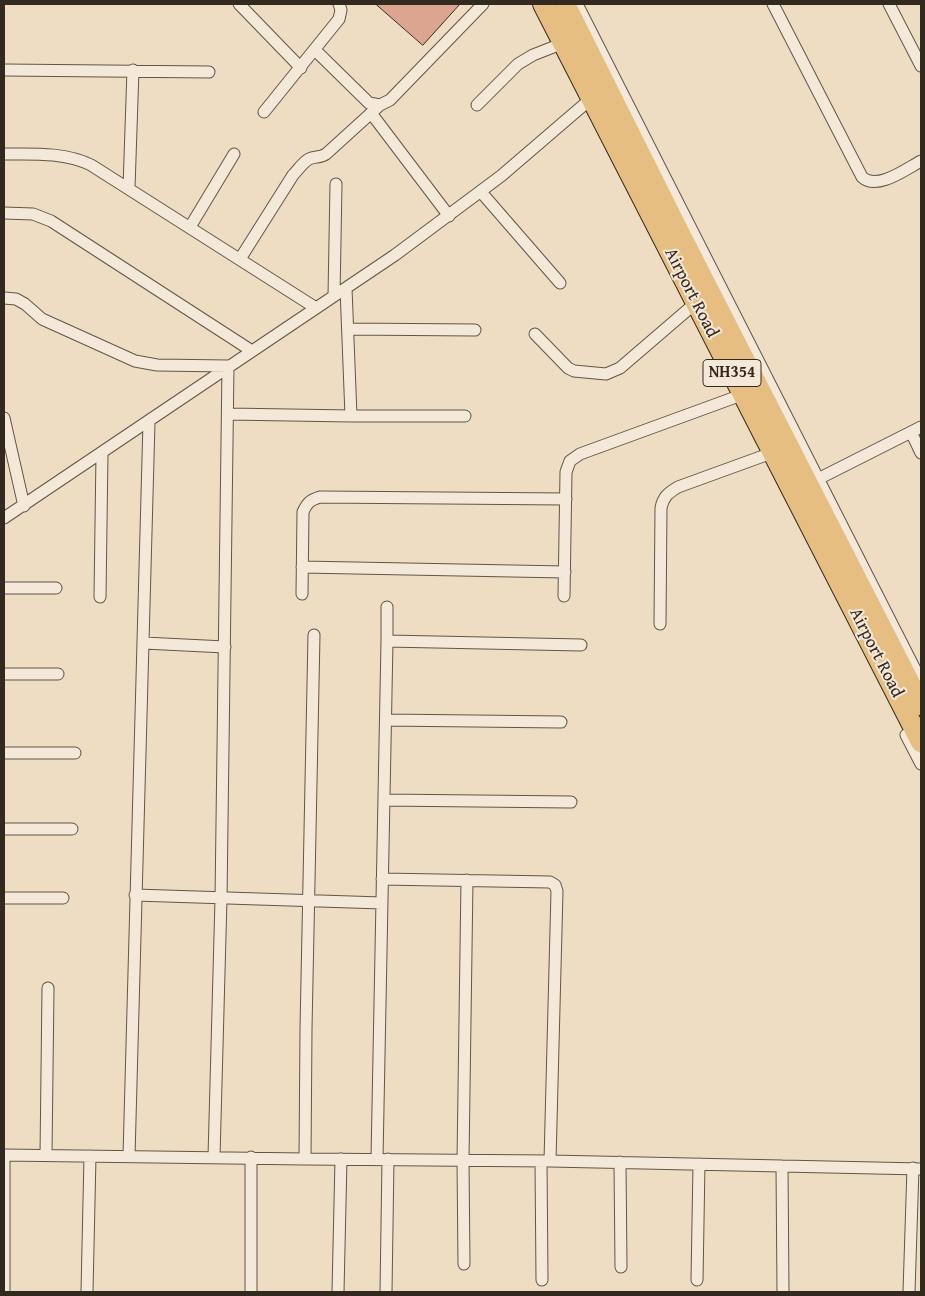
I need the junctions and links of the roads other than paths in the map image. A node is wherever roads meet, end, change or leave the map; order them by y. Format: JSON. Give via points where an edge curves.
{"nodes":[{"id":1,"x":238,"y":4,"type":"edge"},
{"id":2,"x":339,"y":4,"type":"edge"},
{"id":3,"x":483,"y":4,"type":"edge"},
{"id":4,"x":534,"y":4,"type":"edge"},
{"id":5,"x":543,"y":4,"type":"edge"},
{"id":6,"x":565,"y":4,"type":"edge"},
{"id":7,"x":577,"y":4,"type":"edge"},
{"id":8,"x":773,"y":4,"type":"edge"},
{"id":9,"x":889,"y":4,"type":"edge"},
{"id":10,"x":556,"y":46,"type":"junction"},
{"id":11,"x":315,"y":50,"type":"junction"},
{"id":12,"x":921,"y":66,"type":"edge"},
{"id":13,"x":301,"y":68,"type":"junction"},
{"id":14,"x":4,"y":70,"type":"edge"},
{"id":15,"x":134,"y":70,"type":"junction"},
{"id":16,"x":209,"y":72,"type":"dead end"},
{"id":17,"x":586,"y":103,"type":"junction"},
{"id":18,"x":477,"y":105,"type":"dead end"},
{"id":19,"x":375,"y":109,"type":"junction"},
{"id":20,"x":264,"y":112,"type":"dead end"},
{"id":21,"x":4,"y":154,"type":"edge"},
{"id":22,"x":234,"y":154,"type":"dead end"},
{"id":23,"x":921,"y":160,"type":"edge"},
{"id":24,"x":336,"y":184,"type":"dead end"},
{"id":25,"x":129,"y":188,"type":"junction"},
{"id":26,"x":481,"y":192,"type":"junction"},
{"id":27,"x":4,"y":212,"type":"edge"},
{"id":28,"x":449,"y":216,"type":"junction"},
{"id":29,"x":190,"y":227,"type":"junction"},
{"id":30,"x":240,"y":259,"type":"junction"},
{"id":31,"x":560,"y":283,"type":"dead end"},
{"id":32,"x":346,"y":288,"type":"junction"},
{"id":33,"x":334,"y":296,"type":"junction"},
{"id":34,"x":4,"y":298,"type":"edge"},
{"id":35,"x":691,"y":307,"type":"junction"},
{"id":36,"x":316,"y":308,"type":"junction"},
{"id":37,"x":348,"y":329,"type":"junction"},
{"id":38,"x":475,"y":330,"type":"dead end"},
{"id":39,"x":535,"y":334,"type":"dead end"},
{"id":40,"x":252,"y":351,"type":"junction"},
{"id":41,"x":228,"y":366,"type":"junction"},
{"id":42,"x":736,"y":397,"type":"junction"},
{"id":43,"x":228,"y":414,"type":"junction"},
{"id":44,"x":351,"y":416,"type":"junction"},
{"id":45,"x":465,"y":416,"type":"dead end"},
{"id":46,"x":4,"y":418,"type":"edge"},
{"id":47,"x":149,"y":422,"type":"junction"},
{"id":48,"x":916,"y":430,"type":"edge"},
{"id":49,"x":102,"y":453,"type":"junction"},
{"id":50,"x":921,"y":453,"type":"edge"},
{"id":51,"x":766,"y":455,"type":"junction"},
{"id":52,"x":813,"y":482,"type":"junction"},
{"id":53,"x":566,"y":499,"type":"junction"},
{"id":54,"x":24,"y":506,"type":"junction"},
{"id":55,"x":4,"y":518,"type":"edge"},
{"id":56,"x":302,"y":567,"type":"junction"},
{"id":57,"x":564,"y":572,"type":"junction"},
{"id":58,"x":4,"y":588,"type":"edge"},
{"id":59,"x":56,"y":588,"type":"dead end"},
{"id":60,"x":302,"y":594,"type":"dead end"},
{"id":61,"x":564,"y":596,"type":"dead end"},
{"id":62,"x":100,"y":597,"type":"dead end"},
{"id":63,"x":387,"y":607,"type":"dead end"},
{"id":64,"x":660,"y":624,"type":"dead end"},
{"id":65,"x":314,"y":635,"type":"dead end"},
{"id":66,"x":387,"y":641,"type":"junction"},
{"id":67,"x":144,"y":644,"type":"junction"},
{"id":68,"x":581,"y":645,"type":"dead end"},
{"id":69,"x":225,"y":646,"type":"junction"},
{"id":70,"x":4,"y":674,"type":"edge"},
{"id":71,"x":58,"y":674,"type":"dead end"},
{"id":72,"x":921,"y":681,"type":"edge"},
{"id":73,"x":921,"y":705,"type":"edge"},
{"id":74,"x":386,"y":720,"type":"junction"},
{"id":75,"x":561,"y":722,"type":"dead end"},
{"id":76,"x":921,"y":742,"type":"edge"},
{"id":77,"x":4,"y":753,"type":"edge"},
{"id":78,"x":75,"y":753,"type":"dead end"},
{"id":79,"x":921,"y":764,"type":"edge"},
{"id":80,"x":384,"y":800,"type":"junction"},
{"id":81,"x":571,"y":802,"type":"dead end"},
{"id":82,"x":4,"y":829,"type":"edge"},
{"id":83,"x":72,"y":829,"type":"dead end"},
{"id":84,"x":382,"y":878,"type":"junction"},
{"id":85,"x":467,"y":880,"type":"junction"},
{"id":86,"x":135,"y":895,"type":"junction"},
{"id":87,"x":4,"y":898,"type":"edge"},
{"id":88,"x":63,"y":898,"type":"dead end"},
{"id":89,"x":221,"y":899,"type":"junction"},
{"id":90,"x":308,"y":901,"type":"junction"},
{"id":91,"x":382,"y":903,"type":"junction"},
{"id":92,"x":48,"y":988,"type":"dead end"},
{"id":93,"x":4,"y":1155,"type":"edge"},
{"id":94,"x":46,"y":1155,"type":"junction"},
{"id":95,"x":90,"y":1156,"type":"junction"},
{"id":96,"x":129,"y":1156,"type":"junction"},
{"id":97,"x":214,"y":1157,"type":"junction"},
{"id":98,"x":251,"y":1158,"type":"junction"},
{"id":99,"x":305,"y":1159,"type":"junction"},
{"id":100,"x":341,"y":1159,"type":"junction"},
{"id":101,"x":383,"y":1159,"type":"junction"},
{"id":102,"x":463,"y":1160,"type":"junction"},
{"id":103,"x":546,"y":1161,"type":"junction"},
{"id":104,"x":620,"y":1162,"type":"junction"},
{"id":105,"x":699,"y":1164,"type":"junction"},
{"id":106,"x":782,"y":1166,"type":"junction"},
{"id":107,"x":917,"y":1168,"type":"edge"},
{"id":108,"x":464,"y":1264,"type":"dead end"},
{"id":109,"x":621,"y":1267,"type":"dead end"},
{"id":110,"x":542,"y":1280,"type":"dead end"},
{"id":111,"x":697,"y":1280,"type":"dead end"},
{"id":112,"x":4,"y":1292,"type":"edge"},
{"id":113,"x":87,"y":1292,"type":"edge"},
{"id":114,"x":251,"y":1292,"type":"edge"},
{"id":115,"x":338,"y":1292,"type":"edge"},
{"id":116,"x":386,"y":1292,"type":"edge"},
{"id":117,"x":783,"y":1292,"type":"edge"},
{"id":118,"x":909,"y":1292,"type":"edge"}],
"edges":[{"from":1,"to":13,"type":"street"},
{"from":2,"to":11,"type":"street","via":[[339,19]]},
{"from":3,"to":19,"type":"street","via":[[390,100]]},
{"from":4,"to":10,"type":"street"},
{"from":5,"to":76,"type":"highway","name":"Airport Road","number":"NH354"},
{"from":6,"to":52,"type":"highway","name":"Airport Road","number":"NH354","via":[[678,230]]},
{"from":7,"to":52,"type":"street"},
{"from":8,"to":23,"type":"street","via":[[862,177],[871,183],[882,182]]},
{"from":9,"to":12,"type":"street"},
{"from":10,"to":17,"type":"street"},
{"from":10,"to":18,"type":"street","via":[[518,64]]},
{"from":11,"to":13,"type":"street"},
{"from":11,"to":19,"type":"street"},
{"from":13,"to":20,"type":"street"},
{"from":14,"to":15,"type":"street"},
{"from":15,"to":16,"type":"street"},
{"from":15,"to":25,"type":"street"},
{"from":17,"to":26,"type":"street"},
{"from":17,"to":35,"type":"street"},
{"from":19,"to":28,"type":"street"},
{"from":19,"to":30,"type":"street","via":[[326,154],[308,159],[303,164]]},
{"from":21,"to":25,"type":"street","via":[[72,158],[91,165]]},
{"from":22,"to":29,"type":"street"},
{"from":24,"to":33,"type":"street"},
{"from":25,"to":29,"type":"street"},
{"from":26,"to":28,"type":"street"},
{"from":26,"to":31,"type":"street"},
{"from":27,"to":40,"type":"street","via":[[33,214],[51,221]]},
{"from":28,"to":32,"type":"street"},
{"from":29,"to":30,"type":"street"},
{"from":30,"to":36,"type":"street"},
{"from":32,"to":33,"type":"street"},
{"from":32,"to":37,"type":"street"},
{"from":33,"to":36,"type":"street"},
{"from":34,"to":41,"type":"street","via":[[16,299],[42,319],[135,361],[157,365]]},
{"from":35,"to":39,"type":"street","via":[[620,368],[606,374],[570,370]]},
{"from":35,"to":42,"type":"street"},
{"from":36,"to":40,"type":"street"},
{"from":37,"to":38,"type":"street"},
{"from":37,"to":44,"type":"street"},
{"from":40,"to":41,"type":"street"},
{"from":41,"to":43,"type":"street"},
{"from":41,"to":47,"type":"street"},
{"from":42,"to":51,"type":"street"},
{"from":42,"to":53,"type":"street","via":[[575,456],[567,466]]},
{"from":43,"to":44,"type":"street"},
{"from":43,"to":69,"type":"street"},
{"from":44,"to":45,"type":"street"},
{"from":46,"to":54,"type":"street"},
{"from":47,"to":49,"type":"street"},
{"from":47,"to":67,"type":"street"},
{"from":48,"to":50,"type":"street"},
{"from":48,"to":52,"type":"street"},
{"from":49,"to":54,"type":"street"},
{"from":49,"to":62,"type":"street"},
{"from":51,"to":64,"type":"street","via":[[678,487],[668,492],[662,501]]},
{"from":51,"to":79,"type":"street"},
{"from":52,"to":72,"type":"street"},
{"from":52,"to":73,"type":"highway","name":"Airport Road","number":"NH354"},
{"from":53,"to":56,"type":"street","via":[[311,499],[303,512]]},
{"from":53,"to":57,"type":"street"},
{"from":54,"to":55,"type":"street"},
{"from":56,"to":57,"type":"street"},
{"from":56,"to":60,"type":"street"},
{"from":57,"to":61,"type":"street"},
{"from":58,"to":59,"type":"street"},
{"from":63,"to":66,"type":"street"},
{"from":65,"to":90,"type":"street"},
{"from":66,"to":68,"type":"street"},
{"from":66,"to":74,"type":"street"},
{"from":67,"to":69,"type":"street"},
{"from":67,"to":86,"type":"street"},
{"from":69,"to":89,"type":"street"},
{"from":70,"to":71,"type":"street"},
{"from":74,"to":75,"type":"street"},
{"from":74,"to":80,"type":"street"},
{"from":77,"to":78,"type":"street"},
{"from":80,"to":81,"type":"street"},
{"from":80,"to":84,"type":"street"},
{"from":82,"to":83,"type":"street"},
{"from":84,"to":85,"type":"street"},
{"from":84,"to":91,"type":"street"},
{"from":85,"to":102,"type":"street"},
{"from":85,"to":103,"type":"street","via":[[550,882],[556,887]]},
{"from":86,"to":89,"type":"street"},
{"from":86,"to":96,"type":"street"},
{"from":87,"to":88,"type":"street"},
{"from":89,"to":90,"type":"street"},
{"from":89,"to":97,"type":"street"},
{"from":90,"to":91,"type":"street"},
{"from":90,"to":99,"type":"street"},
{"from":91,"to":101,"type":"street"},
{"from":92,"to":94,"type":"street"},
{"from":93,"to":94,"type":"street"},
{"from":93,"to":112,"type":"street"},
{"from":94,"to":95,"type":"street"},
{"from":95,"to":96,"type":"street"},
{"from":95,"to":113,"type":"street"},
{"from":96,"to":97,"type":"street"},
{"from":97,"to":98,"type":"street"},
{"from":98,"to":99,"type":"street"},
{"from":98,"to":114,"type":"street"},
{"from":99,"to":100,"type":"street"},
{"from":100,"to":101,"type":"street"},
{"from":100,"to":115,"type":"street"},
{"from":101,"to":102,"type":"street"},
{"from":101,"to":116,"type":"street"},
{"from":102,"to":103,"type":"street"},
{"from":102,"to":108,"type":"street"},
{"from":103,"to":104,"type":"street"},
{"from":103,"to":110,"type":"street"},
{"from":104,"to":105,"type":"street"},
{"from":104,"to":109,"type":"street"},
{"from":105,"to":106,"type":"street"},
{"from":105,"to":111,"type":"street"},
{"from":106,"to":107,"type":"street"},
{"from":106,"to":117,"type":"street"},
{"from":107,"to":118,"type":"street"}]}
